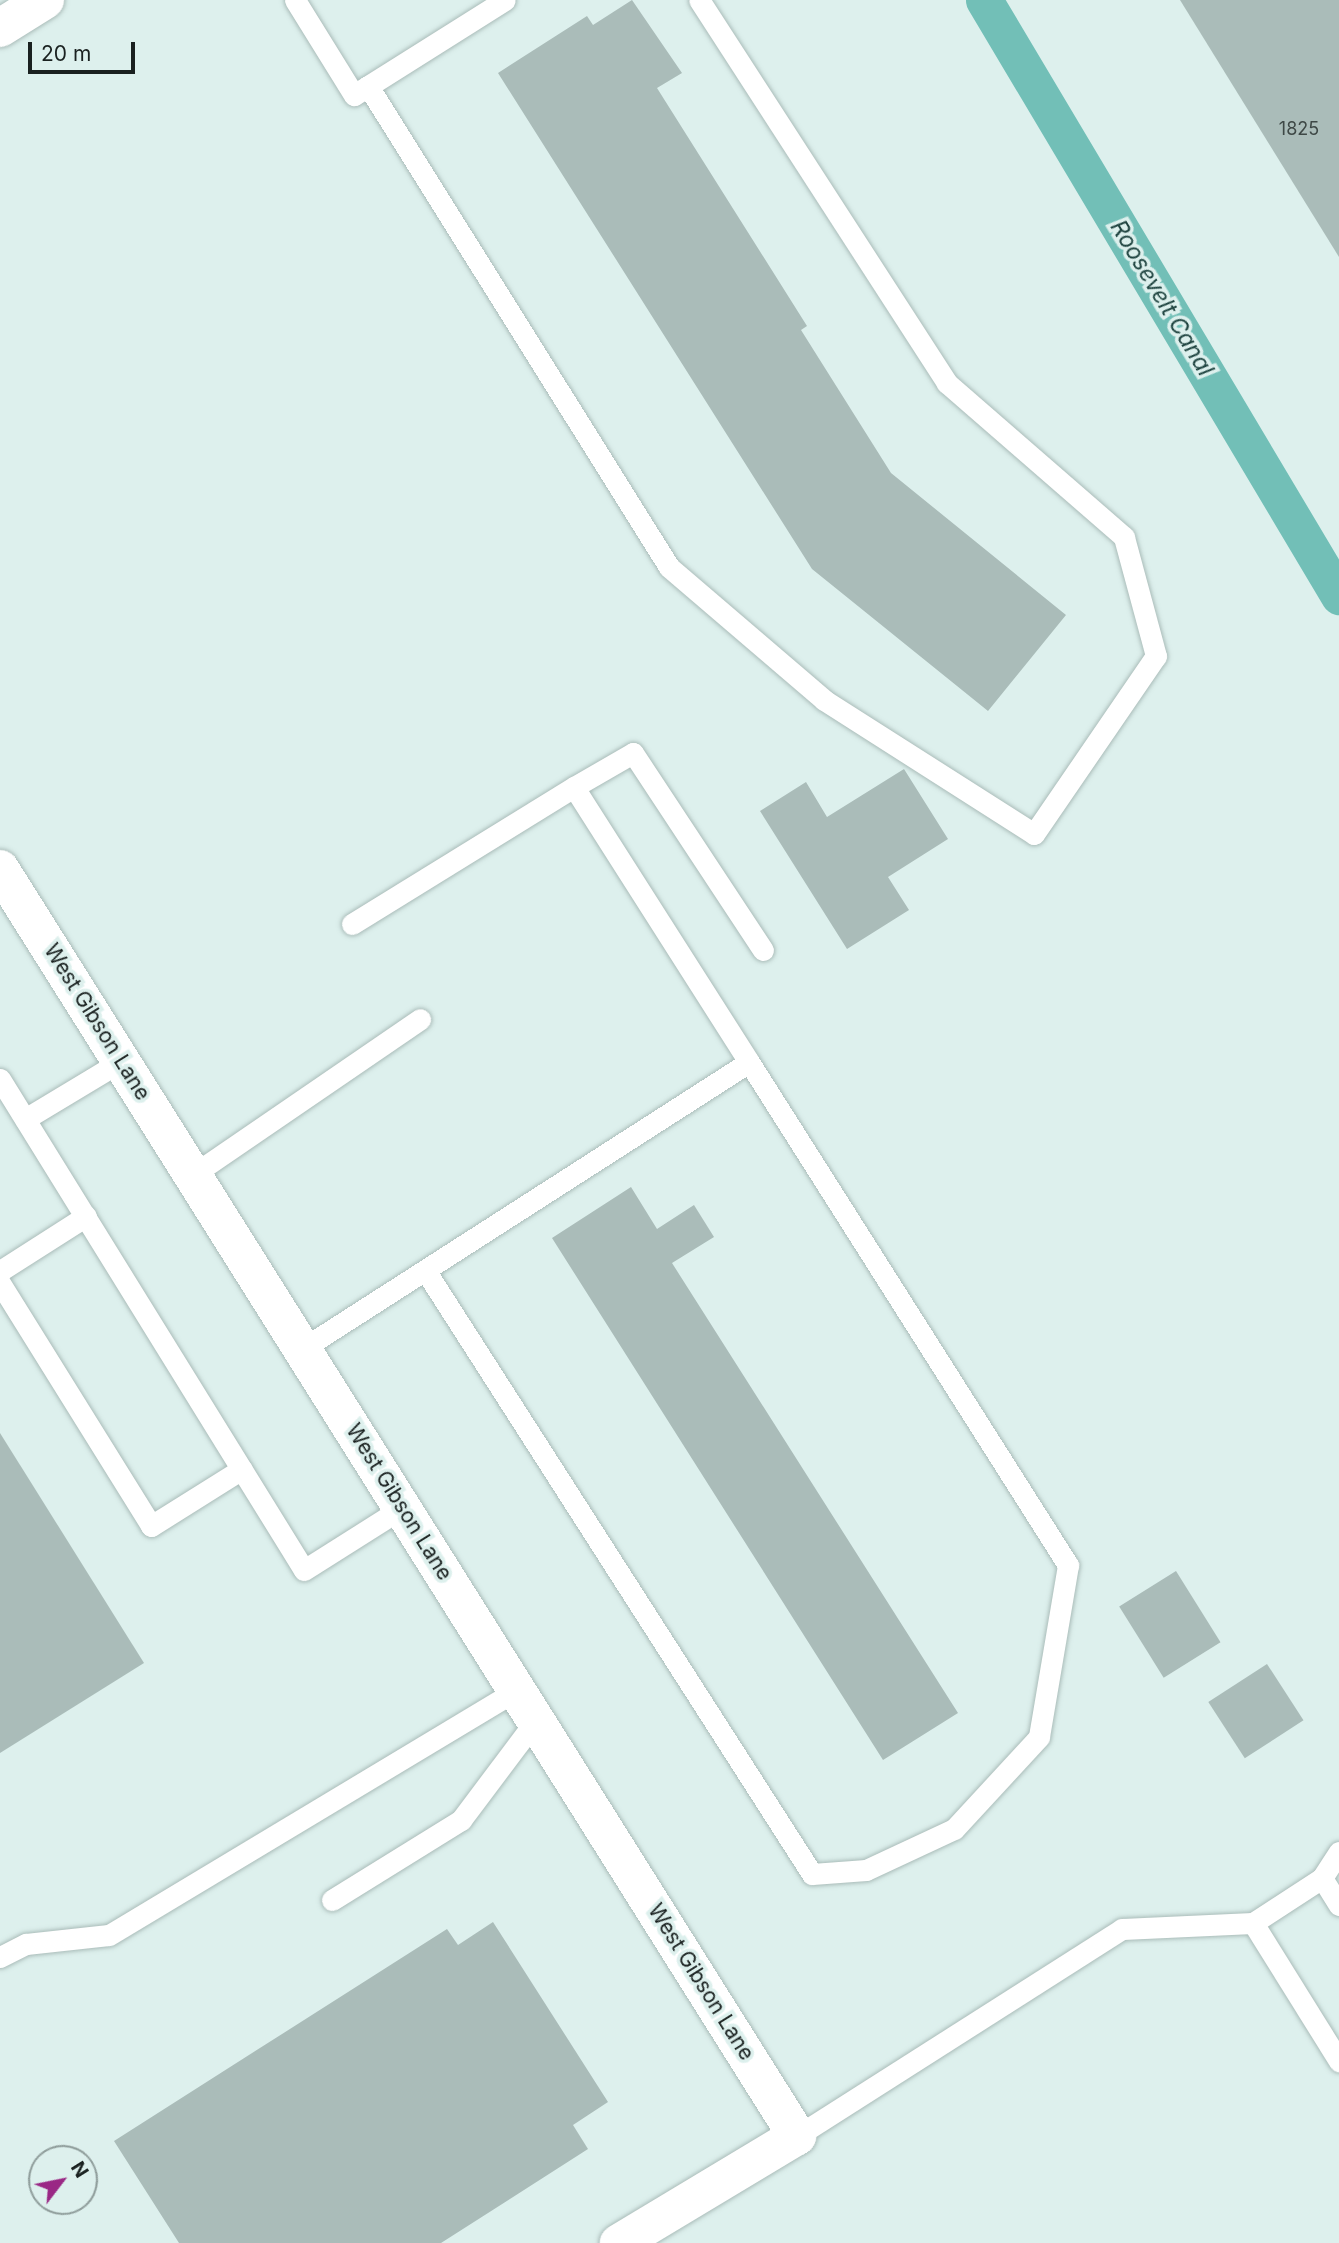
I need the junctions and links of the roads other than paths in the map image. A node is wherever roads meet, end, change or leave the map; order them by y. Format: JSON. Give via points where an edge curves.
{"nodes":[{"id":1,"x":45,"y":0,"type":"edge"},
{"id":2,"x":295,"y":0,"type":"edge"},
{"id":3,"x":505,"y":0,"type":"edge"},
{"id":4,"x":699,"y":0,"type":"edge"},
{"id":5,"x":0,"y":28,"type":"edge"},
{"id":6,"x":368,"y":86,"type":"junction"},
{"id":7,"x":574,"y":787,"type":"junction"},
{"id":8,"x":0,"y":869,"type":"edge"},
{"id":9,"x":352,"y":924,"type":"dead end"},
{"id":10,"x":763,"y":950,"type":"dead end"},
{"id":11,"x":420,"y":1019,"type":"dead end"},
{"id":12,"x":121,"y":1061,"type":"junction"},
{"id":13,"x":750,"y":1062,"type":"junction"},
{"id":14,"x":0,"y":1079,"type":"edge"},
{"id":15,"x":25,"y":1119,"type":"junction"},
{"id":16,"x":194,"y":1174,"type":"junction"},
{"id":17,"x":86,"y":1216,"type":"junction"},
{"id":18,"x":425,"y":1270,"type":"junction"},
{"id":19,"x":0,"y":1271,"type":"edge"},
{"id":20,"x":0,"y":1283,"type":"edge"},
{"id":21,"x":302,"y":1349,"type":"junction"},
{"id":22,"x":242,"y":1469,"type":"junction"},
{"id":23,"x":402,"y":1508,"type":"junction"},
{"id":24,"x":526,"y":1705,"type":"junction"},
{"id":25,"x":1339,"y":1852,"type":"edge"},
{"id":26,"x":1322,"y":1878,"type":"junction"},
{"id":27,"x":332,"y":1900,"type":"dead end"},
{"id":28,"x":1339,"y":1905,"type":"edge"},
{"id":29,"x":1253,"y":1923,"type":"junction"},
{"id":30,"x":0,"y":1956,"type":"edge"},
{"id":31,"x":1339,"y":2061,"type":"edge"},
{"id":32,"x":797,"y":2136,"type":"junction"},
{"id":33,"x":619,"y":2243,"type":"edge"}],
"edges":[{"from":1,"to":5,"type":"street"},
{"from":2,"to":6,"type":"lane","via":[[354,95]]},
{"from":3,"to":6,"type":"lane"},
{"from":4,"to":6,"type":"lane","via":[[947,383],[1124,537],[1156,656],[1034,834],[824,700],[669,567]]},
{"from":7,"to":9,"type":"lane"},
{"from":7,"to":10,"type":"lane","via":[[633,753]]},
{"from":7,"to":13,"type":"lane"},
{"from":8,"to":12,"type":"street","name":"West Gibson Lane"},
{"from":11,"to":16,"type":"lane"},
{"from":12,"to":15,"type":"lane"},
{"from":12,"to":16,"type":"street","name":"West Gibson Lane"},
{"from":13,"to":18,"type":"lane"},
{"from":13,"to":18,"type":"lane","via":[[1068,1565],[1039,1737],[954,1829],[866,1870],[812,1874]]},
{"from":14,"to":15,"type":"lane"},
{"from":15,"to":17,"type":"lane"},
{"from":16,"to":21,"type":"street","name":"West Gibson Lane"},
{"from":17,"to":19,"type":"lane"},
{"from":17,"to":22,"type":"lane"},
{"from":18,"to":21,"type":"lane"},
{"from":20,"to":22,"type":"lane","via":[[151,1526]]},
{"from":21,"to":23,"type":"street","name":"West Gibson Lane"},
{"from":22,"to":23,"type":"lane","via":[[304,1570]]},
{"from":23,"to":24,"type":"street","name":"West Gibson Lane"},
{"from":24,"to":27,"type":"lane","via":[[461,1819]]},
{"from":24,"to":30,"type":"lane","via":[[109,1935],[26,1944]]},
{"from":24,"to":32,"type":"street","name":"West Gibson Lane"},
{"from":25,"to":26,"type":"lane"},
{"from":26,"to":28,"type":"lane"},
{"from":26,"to":29,"type":"lane"},
{"from":29,"to":31,"type":"lane"},
{"from":29,"to":32,"type":"lane","via":[[1122,1930]]},
{"from":32,"to":33,"type":"street"}]}
